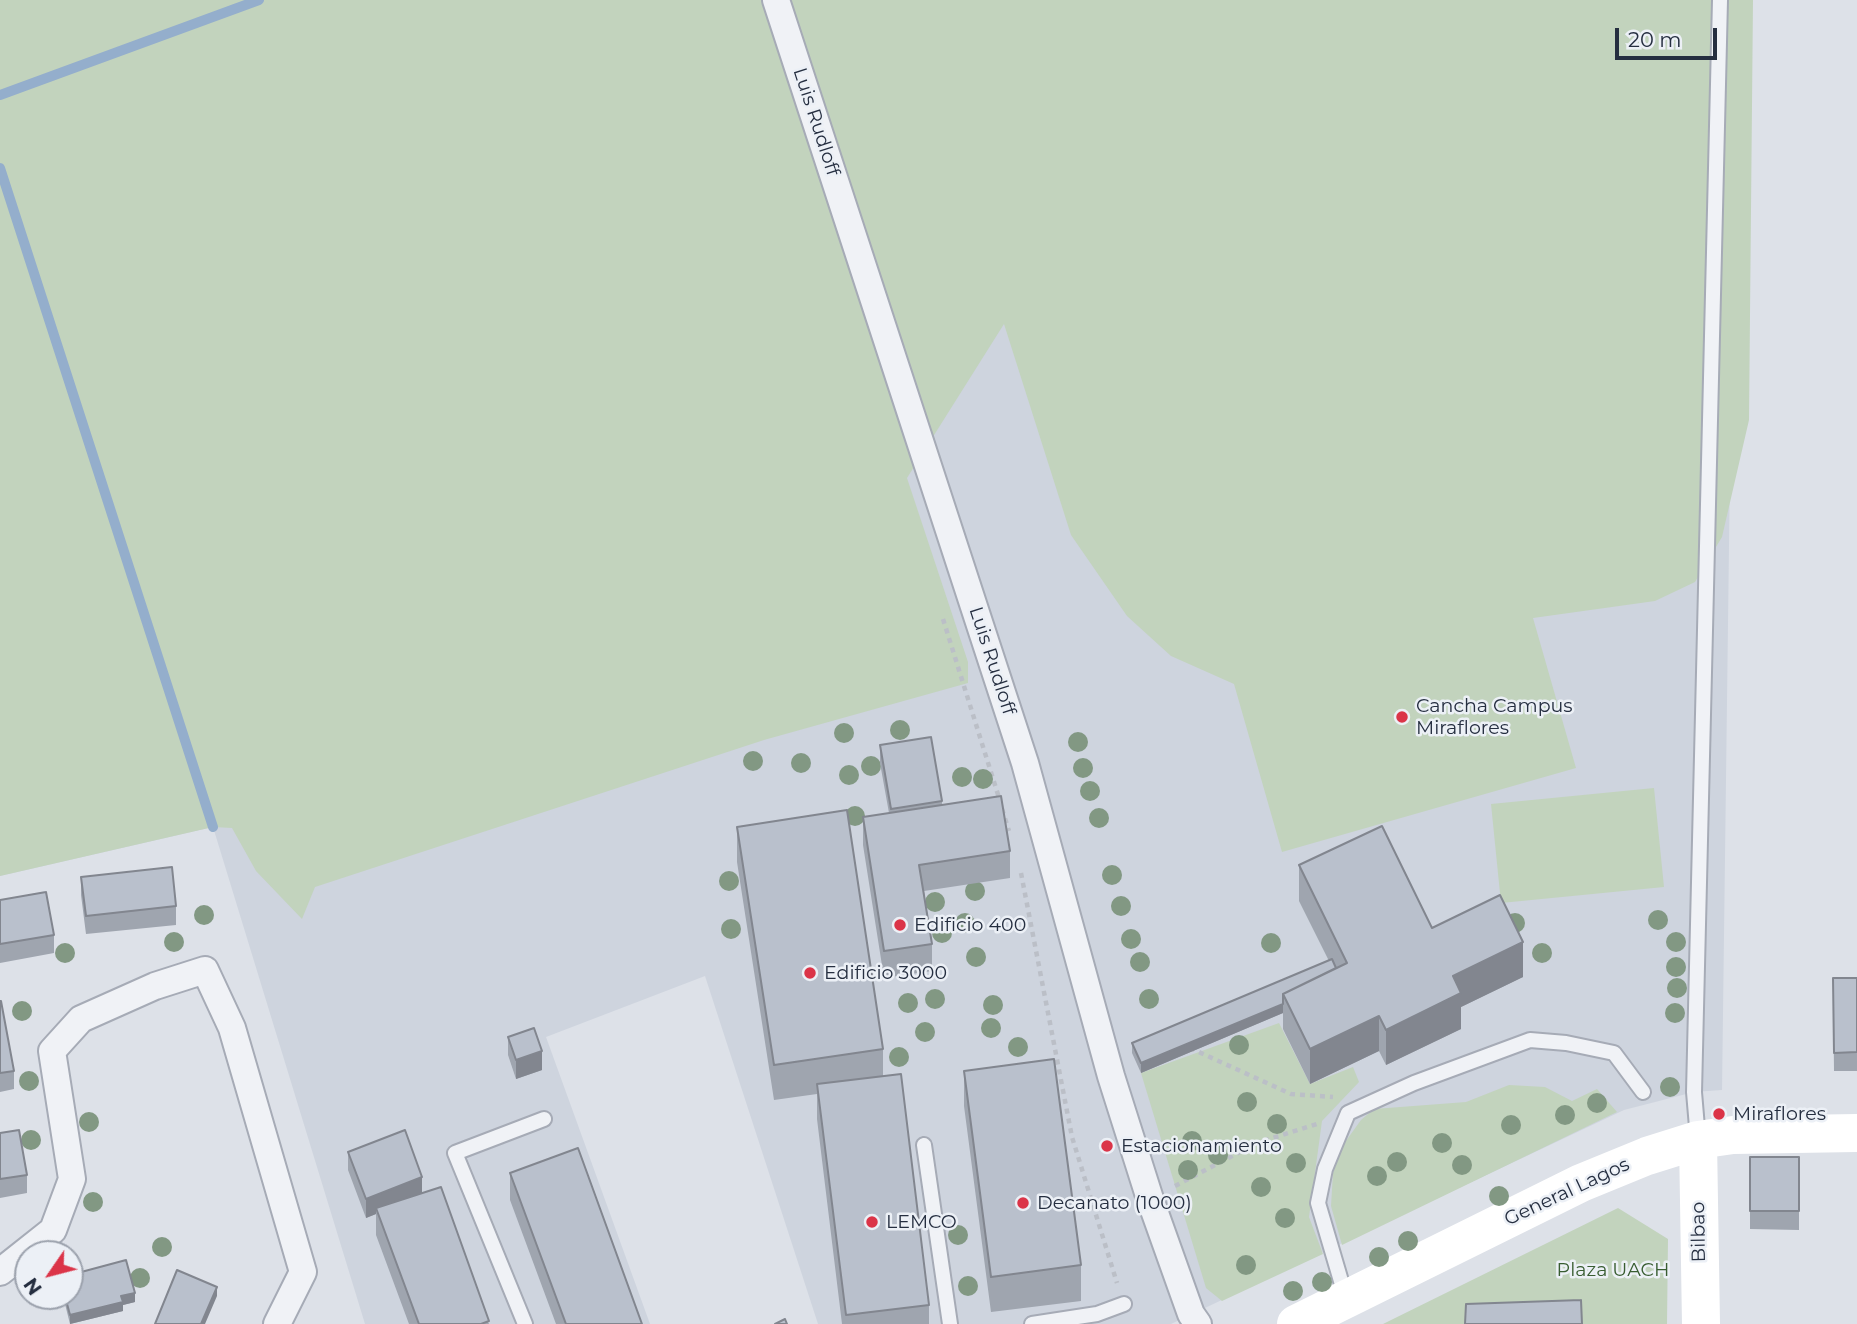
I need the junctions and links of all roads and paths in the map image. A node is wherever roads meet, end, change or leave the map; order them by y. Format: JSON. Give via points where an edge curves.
{"nodes":[{"id":1,"x":776,"y":0,"type":"edge"},
{"id":2,"x":1720,"y":0,"type":"edge"},
{"id":3,"x":942,"y":615,"type":"dead end"},
{"id":4,"x":1012,"y":840,"type":"dead end"},
{"id":5,"x":1018,"y":863,"type":"dead end"},
{"id":6,"x":1183,"y":1045,"type":"edge"},
{"id":7,"x":1643,"y":1093,"type":"dead end"},
{"id":8,"x":1372,"y":1100,"type":"junction"},
{"id":9,"x":1348,"y":1114,"type":"junction"},
{"id":10,"x":544,"y":1119,"type":"dead end"},
{"id":11,"x":1857,"y":1133,"type":"edge"},
{"id":12,"x":1698,"y":1140,"type":"junction"},
{"id":13,"x":924,"y":1145,"type":"dead end"},
{"id":14,"x":1150,"y":1199,"type":"junction"},
{"id":15,"x":0,"y":1272,"type":"edge"},
{"id":16,"x":1347,"y":1299,"type":"junction"},
{"id":17,"x":1124,"y":1304,"type":"joint"},
{"id":18,"x":277,"y":1324,"type":"edge"},
{"id":19,"x":525,"y":1324,"type":"edge"},
{"id":20,"x":950,"y":1324,"type":"edge"},
{"id":21,"x":1032,"y":1324,"type":"edge"},
{"id":22,"x":1198,"y":1324,"type":"edge"},
{"id":23,"x":1296,"y":1324,"type":"edge"},
{"id":24,"x":1701,"y":1324,"type":"edge"}],
"edges":[{"from":1,"to":14,"type":"street","name":"Luis Rudloff","via":[[1025,762],[1111,1076]]},
{"from":2,"to":12,"type":"lane","via":[[1695,1092]]},
{"from":3,"to":4,"type":"path"},
{"from":5,"to":17,"type":"path","via":[[1072,1137]]},
{"from":6,"to":8,"type":"path","via":[[1291,1094]]},
{"from":7,"to":8,"type":"lane","via":[[1614,1054],[1530,1040]]},
{"from":8,"to":9,"type":"lane"},
{"from":9,"to":14,"type":"path","via":[[1257,1143]]},
{"from":9,"to":16,"type":"lane","via":[[1325,1169],[1318,1203]]},
{"from":10,"to":19,"type":"lane","via":[[455,1153]]},
{"from":11,"to":12,"type":"main road","name":"General Lagos"},
{"from":12,"to":16,"type":"main road","name":"General Lagos","via":[[1581,1182]]},
{"from":12,"to":24,"type":"main road","name":"Bilbao"},
{"from":13,"to":20,"type":"lane"},
{"from":14,"to":22,"type":"street","name":"Luis Rudloff"},
{"from":15,"to":18,"type":"street","via":[[52,1230],[72,1179],[52,1051],[81,1019],[205,970],[232,1028],[303,1272]]},
{"from":16,"to":23,"type":"main road","name":"General Lagos"},
{"from":17,"to":21,"type":"lane","via":[[1097,1314]]}]}
